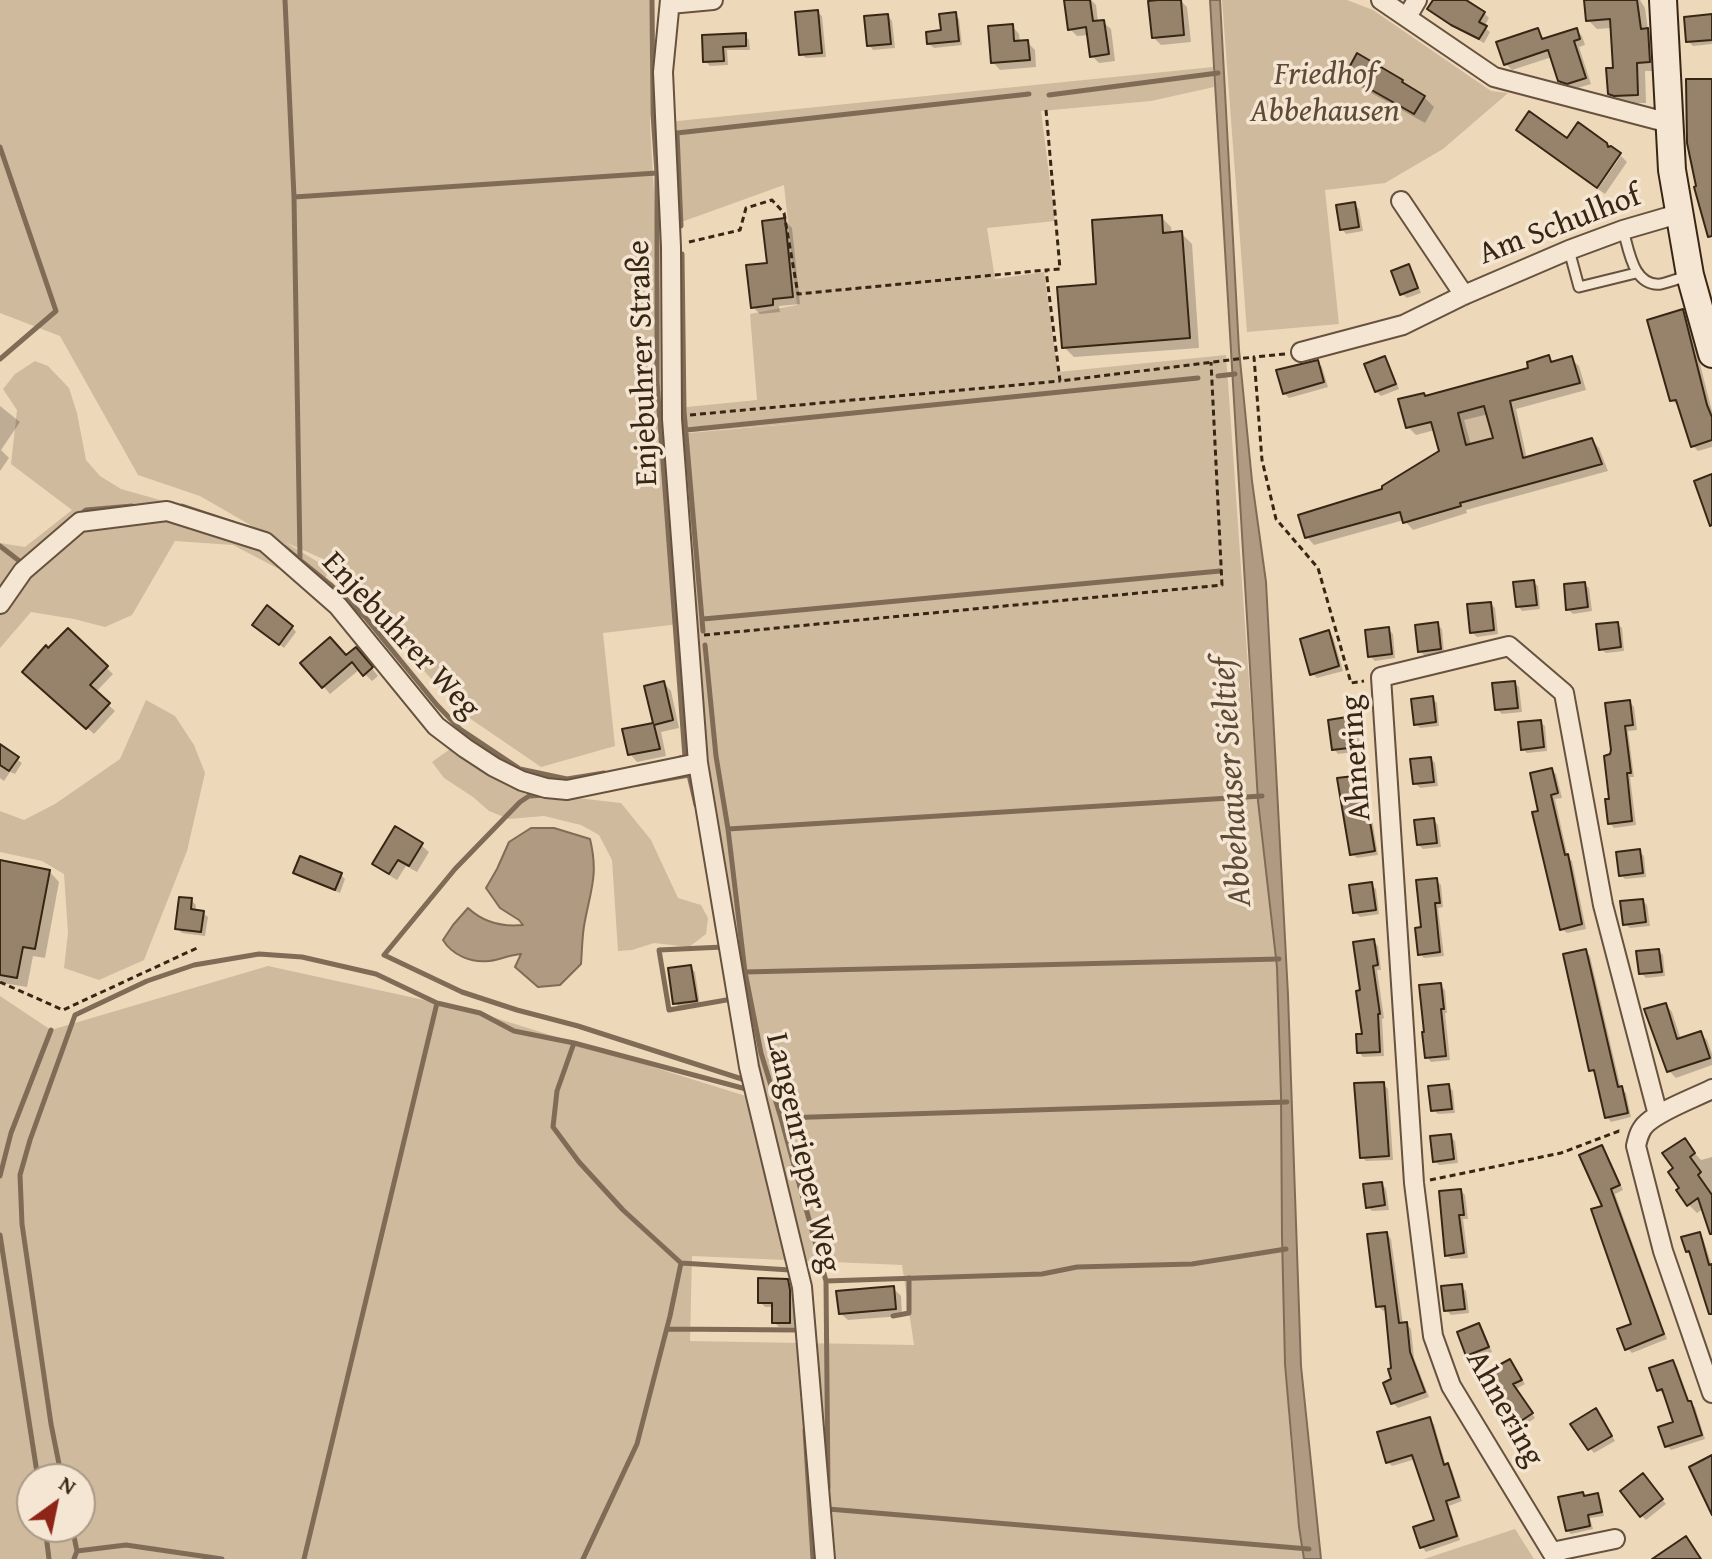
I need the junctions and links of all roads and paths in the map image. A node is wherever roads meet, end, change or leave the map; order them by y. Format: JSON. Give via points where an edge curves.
{"nodes":[{"id":1,"x":713,"y":0,"type":"edge"},
{"id":2,"x":1381,"y":0,"type":"edge"},
{"id":3,"x":1417,"y":0,"type":"edge"},
{"id":4,"x":1663,"y":0,"type":"edge"},
{"id":5,"x":670,"y":2,"type":"edge"},
{"id":6,"x":1407,"y":17,"type":"junction"},
{"id":7,"x":1046,"y":110,"type":"dead end"},
{"id":8,"x":1669,"y":119,"type":"junction"},
{"id":9,"x":1401,"y":201,"type":"dead end"},
{"id":10,"x":1678,"y":214,"type":"junction"},
{"id":11,"x":1623,"y":230,"type":"junction"},
{"id":12,"x":671,"y":247,"type":"junction"},
{"id":13,"x":1569,"y":250,"type":"junction"},
{"id":14,"x":1046,"y":270,"type":"junction"},
{"id":15,"x":1636,"y":273,"type":"junction"},
{"id":16,"x":1690,"y":275,"type":"junction"},
{"id":17,"x":1464,"y":295,"type":"junction"},
{"id":18,"x":1301,"y":352,"type":"joint"},
{"id":19,"x":1712,"y":354,"type":"edge"},
{"id":20,"x":1254,"y":357,"type":"junction"},
{"id":21,"x":1211,"y":362,"type":"junction"},
{"id":22,"x":1060,"y":381,"type":"junction"},
{"id":23,"x":690,"y":415,"type":"dead end"},
{"id":24,"x":0,"y":604,"type":"edge"},
{"id":25,"x":688,"y":636,"type":"junction"},
{"id":26,"x":1381,"y":677,"type":"junction"},
{"id":27,"x":698,"y":763,"type":"junction"},
{"id":28,"x":197,"y":948,"type":"dead end"},
{"id":29,"x":0,"y":982,"type":"edge"},
{"id":30,"x":1712,"y":1089,"type":"edge"},
{"id":31,"x":1658,"y":1115,"type":"junction"},
{"id":32,"x":1639,"y":1132,"type":"junction"},
{"id":33,"x":1414,"y":1183,"type":"junction"},
{"id":34,"x":1712,"y":1393,"type":"edge"},
{"id":35,"x":1615,"y":1539,"type":"dead end"},
{"id":36,"x":1554,"y":1556,"type":"edge"},
{"id":37,"x":825,"y":1559,"type":"edge"}],
"edges":[{"from":1,"to":5,"type":"street","name":"Enjebuhrer Straße"},
{"from":2,"to":6,"type":"street"},
{"from":3,"to":6,"type":"street"},
{"from":4,"to":8,"type":"main road"},
{"from":5,"to":12,"type":"street","name":"Enjebuhrer Straße","via":[[663,72]]},
{"from":6,"to":8,"type":"street","via":[[1494,77]]},
{"from":7,"to":14,"type":"path","via":[[1060,269]]},
{"from":8,"to":10,"type":"main road"},
{"from":9,"to":17,"type":"street","name":"Am Schulhof"},
{"from":10,"to":11,"type":"street","name":"Am Schulhof"},
{"from":10,"to":16,"type":"main road"},
{"from":11,"to":13,"type":"street","name":"Am Schulhof"},
{"from":11,"to":15,"type":"lane"},
{"from":12,"to":14,"type":"path","via":[[740,230],[746,208],[772,200],[784,213],[798,294]]},
{"from":12,"to":25,"type":"street","name":"Enjebuhrer Straße","via":[[672,419]]},
{"from":13,"to":15,"type":"lane","via":[[1579,287]]},
{"from":13,"to":17,"type":"street","name":"Am Schulhof"},
{"from":14,"to":22,"type":"path"},
{"from":15,"to":16,"type":"lane","via":[[1659,284]]},
{"from":16,"to":19,"type":"main road"},
{"from":17,"to":18,"type":"street","name":"Am Schulhof","via":[[1403,325]]},
{"from":18,"to":20,"type":"path"},
{"from":20,"to":21,"type":"path"},
{"from":20,"to":26,"type":"path","via":[[1262,460],[1276,519],[1318,568],[1351,683]]},
{"from":21,"to":22,"type":"path"},
{"from":21,"to":25,"type":"path","via":[[1222,585]]},
{"from":22,"to":23,"type":"path"},
{"from":24,"to":27,"type":"street","name":"Enjebuhrer Weg","via":[[23,571],[80,522],[167,511],[265,542],[338,606],[436,726],[522,781],[567,790]]},
{"from":25,"to":27,"type":"street","name":"Enjebuhrer Straße"},
{"from":26,"to":31,"type":"street","name":"Ahnering","via":[[1509,646],[1564,693],[1603,905]]},
{"from":26,"to":33,"type":"street","name":"Ahnering"},
{"from":27,"to":37,"type":"street","name":"Langenrieper Weg","via":[[749,1067],[802,1287]]},
{"from":28,"to":29,"type":"path","via":[[63,1010]]},
{"from":30,"to":31,"type":"street"},
{"from":31,"to":32,"type":"street"},
{"from":32,"to":33,"type":"path","via":[[1619,1131],[1561,1153]]},
{"from":32,"to":34,"type":"street","via":[[1636,1146],[1663,1251]]},
{"from":33,"to":36,"type":"street","name":"Ahnering","via":[[1433,1336],[1451,1386]]},
{"from":35,"to":36,"type":"street"}]}
